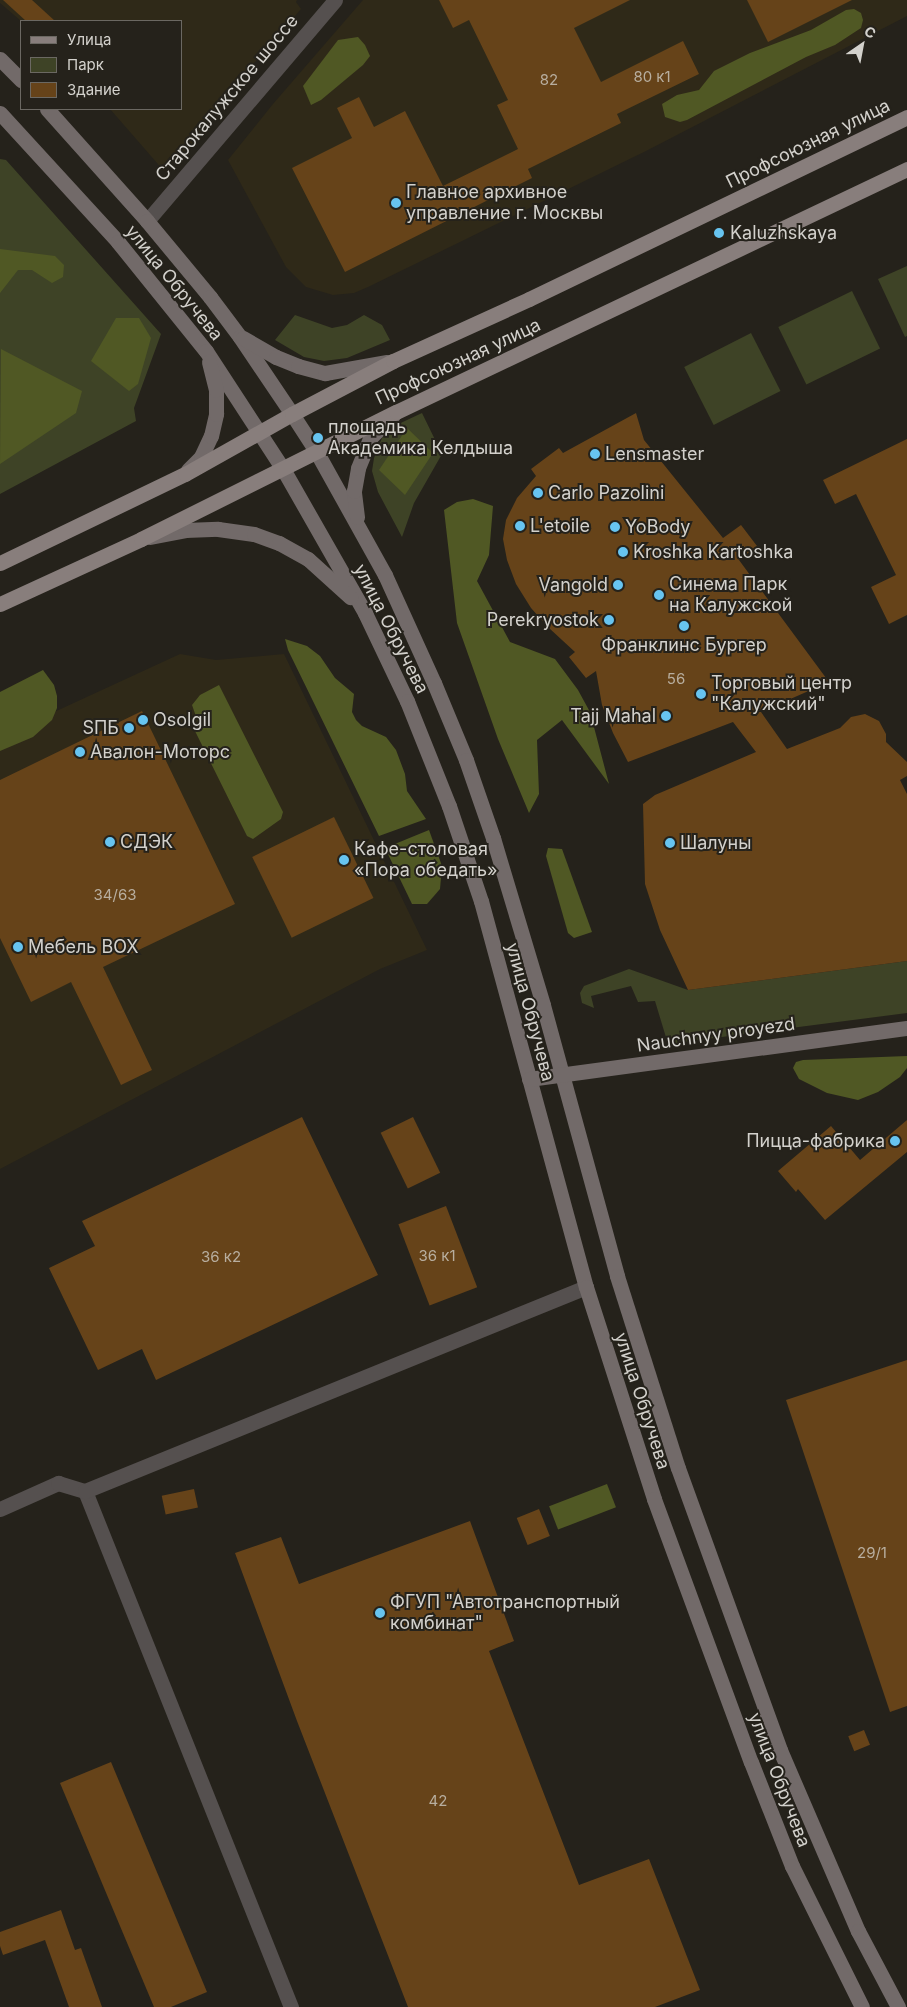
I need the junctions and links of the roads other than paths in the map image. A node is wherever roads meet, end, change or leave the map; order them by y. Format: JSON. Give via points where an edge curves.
{"nodes":[{"id":1,"x":335,"y":0,"type":"edge"},
{"id":2,"x":0,"y":59,"type":"edge"},
{"id":3,"x":20,"y":79,"type":"edge"},
{"id":4,"x":48,"y":110,"type":"edge"},
{"id":5,"x":0,"y":114,"type":"edge"},
{"id":6,"x":907,"y":117,"type":"edge"},
{"id":7,"x":907,"y":169,"type":"edge"},
{"id":8,"x":147,"y":221,"type":"junction"},
{"id":9,"x":240,"y":337,"type":"junction"},
{"id":10,"x":206,"y":351,"type":"junction"},
{"id":11,"x":393,"y":361,"type":"junction"},
{"id":12,"x":396,"y":412,"type":"junction"},
{"id":13,"x":292,"y":414,"type":"junction"},
{"id":14,"x":261,"y":432,"type":"junction"},
{"id":15,"x":316,"y":451,"type":"junction"},
{"id":16,"x":283,"y":469,"type":"junction"},
{"id":17,"x":184,"y":474,"type":"junction"},
{"id":18,"x":359,"y":526,"type":"junction"},
{"id":19,"x":142,"y":539,"type":"junction"},
{"id":20,"x":0,"y":563,"type":"edge"},
{"id":21,"x":0,"y":604,"type":"edge"},
{"id":22,"x":365,"y":613,"type":"junction"},
{"id":23,"x":907,"y":1028,"type":"edge"},
{"id":24,"x":562,"y":1073,"type":"junction"},
{"id":25,"x":529,"y":1079,"type":"junction"},
{"id":26,"x":586,"y":1286,"type":"junction"},
{"id":27,"x":85,"y":1491,"type":"junction"},
{"id":28,"x":0,"y":1509,"type":"edge"},
{"id":29,"x":291,"y":2007,"type":"edge"},
{"id":30,"x":862,"y":2007,"type":"edge"},
{"id":31,"x":898,"y":2007,"type":"edge"}],
"edges":[{"from":1,"to":8,"type":"street","name":"Старокалужское шоссе"},
{"from":2,"to":3,"type":"main road"},
{"from":4,"to":8,"type":"main road","name":"улица Обручева"},
{"from":5,"to":10,"type":"main road","name":"улица Обручева","via":[[118,242]]},
{"from":6,"to":11,"type":"main road","name":"Профсоюзная улица","via":[[530,299]]},
{"from":7,"to":12,"type":"main road","name":"Профсоюзная улица"},
{"from":8,"to":9,"type":"main road","name":"улица Обручева"},
{"from":9,"to":11,"type":"main road","via":[[276,357],[325,372]]},
{"from":9,"to":13,"type":"main road","name":"улица Обручева"},
{"from":10,"to":14,"type":"main road","name":"улица Обручева"},
{"from":10,"to":17,"type":"main road","via":[[216,390],[216,414],[211,436],[201,457]]},
{"from":11,"to":13,"type":"main road","name":"Профсоюзная улица"},
{"from":12,"to":15,"type":"main road","name":"Профсоюзная улица"},
{"from":12,"to":18,"type":"main road","via":[[370,438],[358,468],[354,491]]},
{"from":13,"to":14,"type":"main road"},
{"from":13,"to":15,"type":"main road","name":"улица Обручева"},
{"from":14,"to":16,"type":"main road","name":"улица Обручева"},
{"from":14,"to":17,"type":"main road"},
{"from":15,"to":16,"type":"main road","name":"Профсоюзная улица"},
{"from":15,"to":18,"type":"main road","name":"улица Обручева"},
{"from":16,"to":19,"type":"main road","name":"Профсоюзная улица"},
{"from":16,"to":22,"type":"main road","name":"улица Обручева"},
{"from":17,"to":20,"type":"main road"},
{"from":18,"to":24,"type":"main road","name":"улица Обручева","via":[[385,574],[466,760],[513,903]]},
{"from":19,"to":21,"type":"main road","name":"Профсоюзная улица"},
{"from":19,"to":22,"type":"main road","via":[[184,530],[218,528],[254,534],[308,559]]},
{"from":22,"to":25,"type":"main road","name":"улица Обручева","via":[[407,701],[449,806],[481,901]]},
{"from":23,"to":24,"type":"main road","name":"Nauchnyy proyezd"},
{"from":24,"to":25,"type":"main road","name":"Nauchnyy proyezd"},
{"from":24,"to":31,"type":"main road","name":"улица Обручева","via":[[649,1382],[770,1723],[858,1931]]},
{"from":25,"to":26,"type":"main road","name":"улица Обручева"},
{"from":26,"to":27,"type":"street"},
{"from":26,"to":30,"type":"main road","name":"улица Обручева","via":[[654,1500],[751,1762],[792,1866]]},
{"from":27,"to":28,"type":"street","via":[[58,1483]]},
{"from":27,"to":29,"type":"street"}]}
